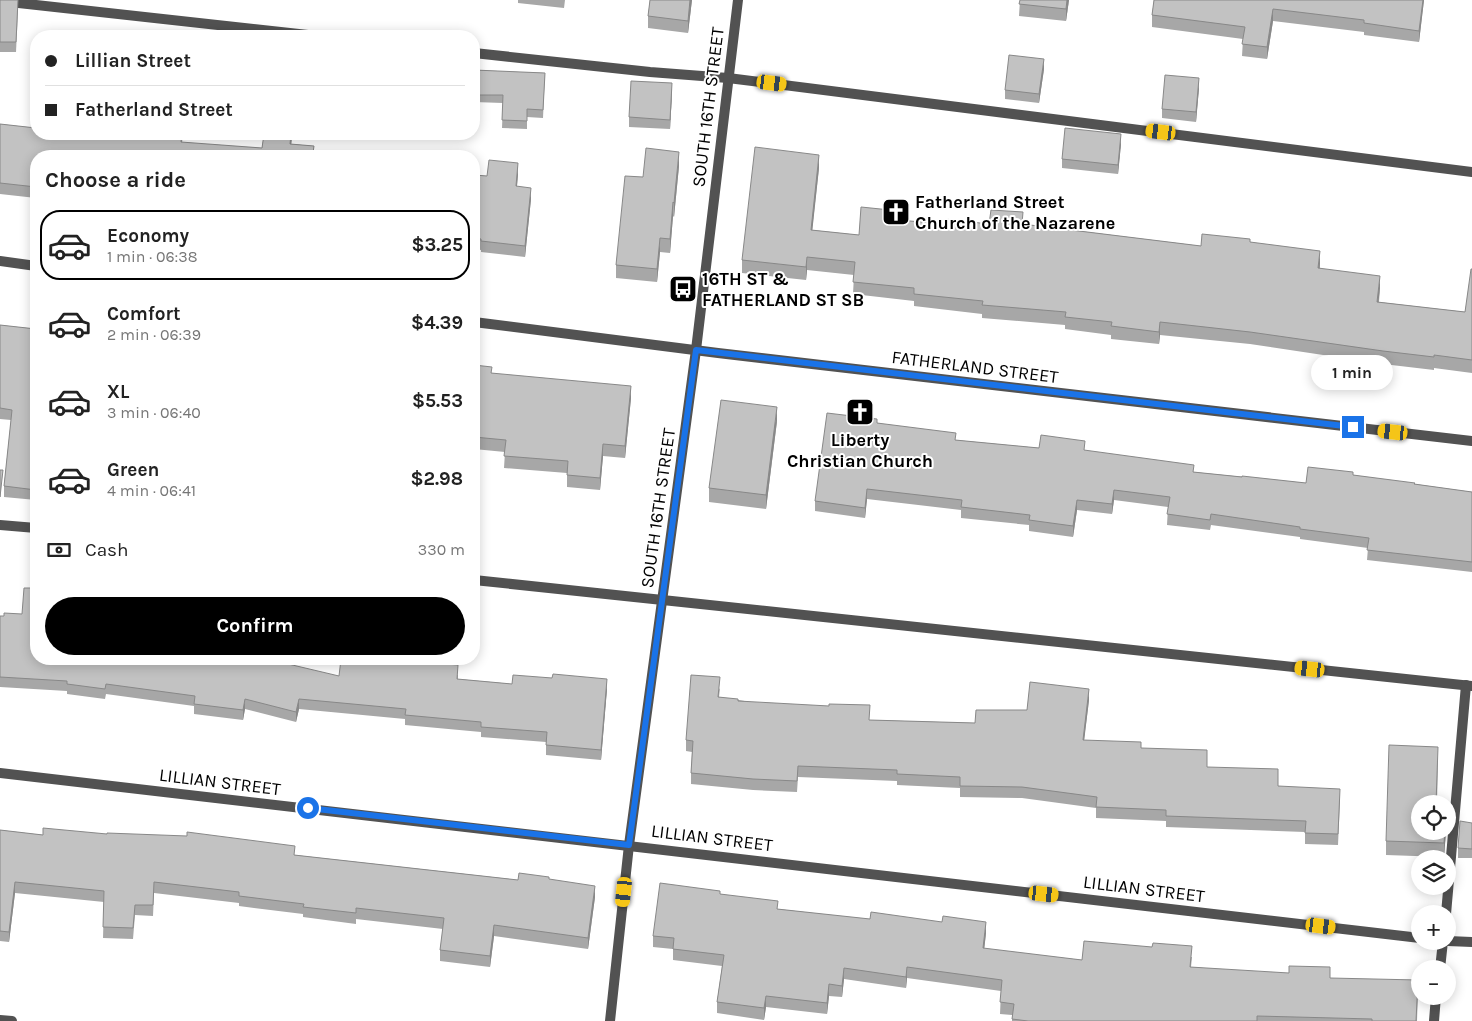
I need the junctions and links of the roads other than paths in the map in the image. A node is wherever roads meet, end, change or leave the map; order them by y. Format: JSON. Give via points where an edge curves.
{"nodes":[{"id":1,"x":738,"y":0,"type":"edge"},
{"id":2,"x":0,"y":1,"type":"edge"},
{"id":3,"x":263,"y":30,"type":"edge"},
{"id":4,"x":480,"y":54,"type":"edge"},
{"id":5,"x":728,"y":78,"type":"junction"},
{"id":6,"x":1472,"y":172,"type":"edge"},
{"id":7,"x":0,"y":261,"type":"edge"},
{"id":8,"x":30,"y":265,"type":"edge"},
{"id":9,"x":480,"y":323,"type":"edge"},
{"id":10,"x":696,"y":350,"type":"junction"},
{"id":11,"x":1472,"y":441,"type":"edge"},
{"id":12,"x":0,"y":525,"type":"edge"},
{"id":13,"x":30,"y":528,"type":"edge"},
{"id":14,"x":480,"y":581,"type":"edge"},
{"id":15,"x":662,"y":600,"type":"junction"},
{"id":16,"x":1469,"y":686,"type":"edge"},
{"id":17,"x":0,"y":773,"type":"edge"},
{"id":18,"x":629,"y":845,"type":"junction"},
{"id":19,"x":1447,"y":905,"type":"edge"},
{"id":20,"x":1411,"y":937,"type":"edge"},
{"id":21,"x":1456,"y":941,"type":"edge"},
{"id":22,"x":1472,"y":942,"type":"edge"},
{"id":23,"x":1435,"y":1005,"type":"edge"},
{"id":24,"x":0,"y":1020,"type":"edge"},
{"id":25,"x":12,"y":1021,"type":"edge"},
{"id":26,"x":610,"y":1021,"type":"edge"},
{"id":27,"x":1434,"y":1021,"type":"edge"}],
"edges":[{"from":1,"to":5,"type":"street","name":"SOUTH 16TH STREET"},
{"from":2,"to":3,"type":"street"},
{"from":4,"to":5,"type":"street"},
{"from":5,"to":6,"type":"street"},
{"from":5,"to":10,"type":"street","name":"SOUTH 16TH STREET"},
{"from":7,"to":8,"type":"street"},
{"from":9,"to":10,"type":"street","name":"FATHERLAND STREET"},
{"from":10,"to":11,"type":"street","name":"FATHERLAND STREET"},
{"from":10,"to":15,"type":"street","name":"SOUTH 16TH STREET"},
{"from":12,"to":13,"type":"street"},
{"from":14,"to":15,"type":"street"},
{"from":15,"to":16,"type":"street"},
{"from":15,"to":18,"type":"street","name":"SOUTH 16TH STREET"},
{"from":16,"to":19,"type":"street"},
{"from":17,"to":18,"type":"street","name":"LILLIAN STREET"},
{"from":18,"to":20,"type":"street","name":"LILLIAN STREET"},
{"from":18,"to":26,"type":"street","name":"SOUTH 16TH STREET"},
{"from":21,"to":22,"type":"street"},
{"from":23,"to":27,"type":"street"},
{"from":24,"to":25,"type":"street"}]}
